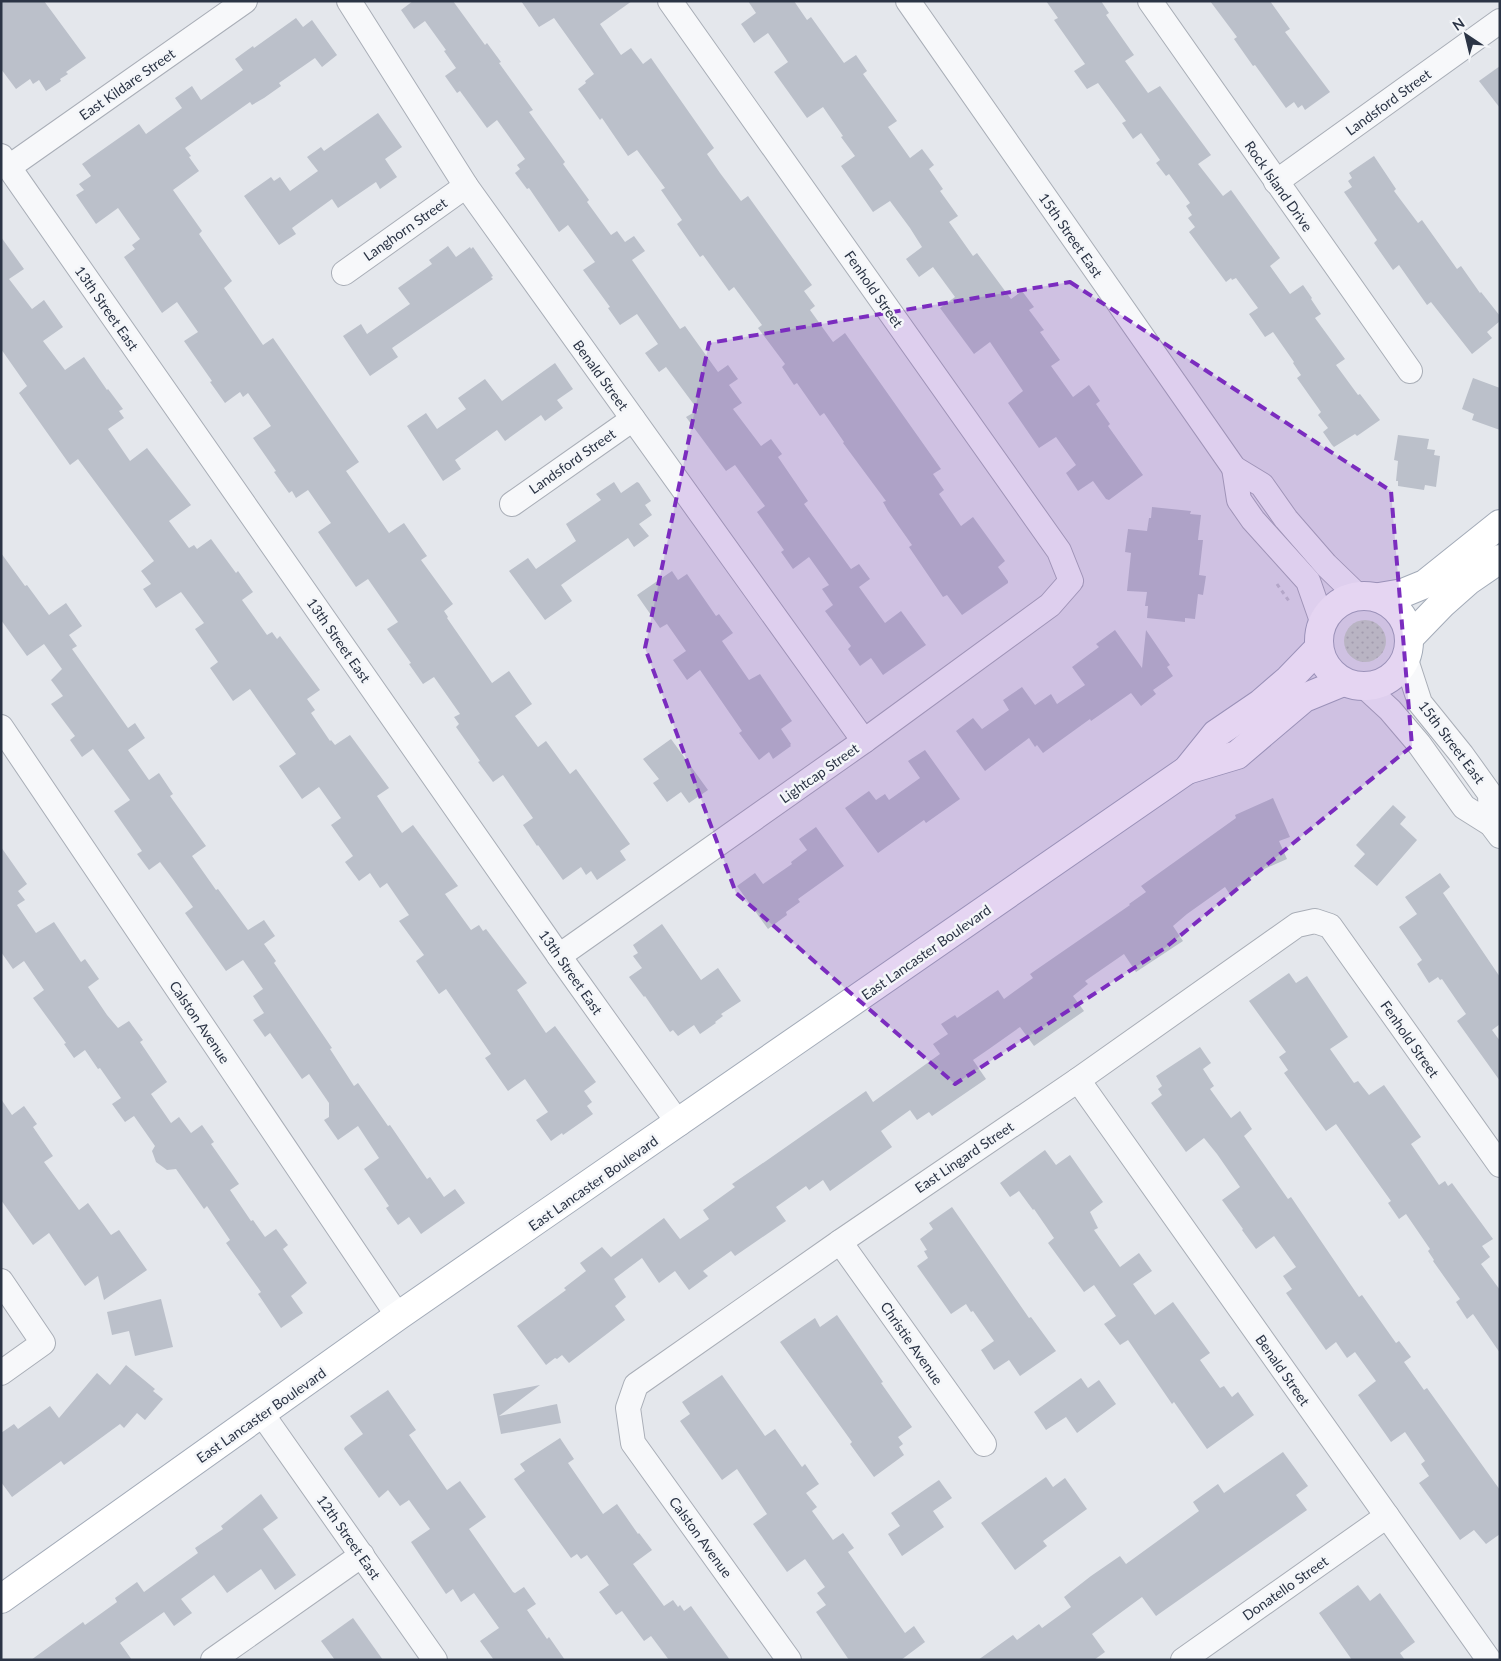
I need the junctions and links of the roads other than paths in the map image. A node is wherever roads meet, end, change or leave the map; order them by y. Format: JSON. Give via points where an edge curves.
{"nodes":[{"id":1,"x":245,"y":1,"type":"edge"},
{"id":2,"x":349,"y":1,"type":"edge"},
{"id":3,"x":670,"y":1,"type":"edge"},
{"id":4,"x":908,"y":1,"type":"edge"},
{"id":5,"x":1150,"y":1,"type":"edge"},
{"id":6,"x":1500,"y":22,"type":"edge"},
{"id":7,"x":5,"y":161,"type":"edge"},
{"id":8,"x":1276,"y":182,"type":"junction"},
{"id":9,"x":466,"y":186,"type":"junction"},
{"id":10,"x":344,"y":273,"type":"dead end"},
{"id":11,"x":1410,"y":371,"type":"dead end"},
{"id":12,"x":633,"y":419,"type":"junction"},
{"id":13,"x":1234,"y":468,"type":"junction"},
{"id":14,"x":512,"y":504,"type":"dead end"},
{"id":15,"x":1500,"y":524,"type":"edge"},
{"id":16,"x":1500,"y":558,"type":"edge"},
{"id":17,"x":1071,"y":581,"type":"joint"},
{"id":18,"x":1368,"y":596,"type":"junction"},
{"id":19,"x":1322,"y":621,"type":"junction"},
{"id":20,"x":1318,"y":648,"type":"junction"},
{"id":21,"x":1408,"y":648,"type":"junction"},
{"id":22,"x":1354,"y":684,"type":"junction"},
{"id":23,"x":1,"y":727,"type":"edge"},
{"id":24,"x":864,"y":741,"type":"junction"},
{"id":25,"x":1187,"y":770,"type":"junction"},
{"id":26,"x":1495,"y":830,"type":"edge"},
{"id":27,"x":1315,"y":921,"type":"joint"},
{"id":28,"x":559,"y":956,"type":"junction"},
{"id":29,"x":1078,"y":1080,"type":"junction"},
{"id":30,"x":679,"y":1124,"type":"junction"},
{"id":31,"x":1500,"y":1164,"type":"edge"},
{"id":32,"x":840,"y":1242,"type":"junction"},
{"id":33,"x":1,"y":1281,"type":"edge"},
{"id":34,"x":398,"y":1316,"type":"junction"},
{"id":35,"x":1,"y":1373,"type":"edge"},
{"id":36,"x":628,"y":1408,"type":"joint"},
{"id":37,"x":262,"y":1414,"type":"junction"},
{"id":38,"x":984,"y":1444,"type":"dead end"},
{"id":39,"x":1387,"y":1516,"type":"junction"},
{"id":40,"x":362,"y":1555,"type":"junction"},
{"id":41,"x":1,"y":1599,"type":"edge"},
{"id":42,"x":213,"y":1660,"type":"edge"},
{"id":43,"x":435,"y":1660,"type":"edge"},
{"id":44,"x":788,"y":1660,"type":"edge"},
{"id":45,"x":1183,"y":1660,"type":"edge"},
{"id":46,"x":1489,"y":1660,"type":"edge"}],
"edges":[{"from":1,"to":7,"type":"street","name":"East Kildare Street"},
{"from":2,"to":9,"type":"street","name":"Benald Street"},
{"from":3,"to":17,"type":"street","name":"Fenhold Street","via":[[1059,552]]},
{"from":4,"to":13,"type":"street","name":"15th Street East"},
{"from":5,"to":8,"type":"street","name":"Rock Island Drive"},
{"from":6,"to":8,"type":"street","name":"Landsford Street"},
{"from":7,"to":28,"type":"street","name":"13th Street East"},
{"from":8,"to":11,"type":"street","name":"Rock Island Drive"},
{"from":9,"to":10,"type":"street","name":"Langhorn Street"},
{"from":9,"to":12,"type":"street","name":"Benald Street"},
{"from":12,"to":14,"type":"street","name":"Landsford Street"},
{"from":12,"to":24,"type":"street","name":"Benald Street"},
{"from":13,"to":18,"type":"street","name":"15th Street East","via":[[1262,485],[1326,565]]},
{"from":13,"to":19,"type":"street","name":"15th Street East","via":[[1239,500],[1308,581]]},
{"from":15,"to":18,"type":"main road","via":[[1425,584],[1403,593]]},
{"from":16,"to":21,"type":"main road","via":[[1442,604]]},
{"from":17,"to":24,"type":"street","name":"Lightcap Street","via":[[1050,605]]},
{"from":18,"to":19,"type":"main road","via":[[1344,600]]},
{"from":18,"to":21,"type":"main road","via":[[1394,606],[1404,620]]},
{"from":19,"to":20,"type":"main road"},
{"from":20,"to":22,"type":"main road","via":[[1331,670]]},
{"from":20,"to":25,"type":"main road","name":"East Lancaster Boulevard","via":[[1260,704],[1216,734]]},
{"from":21,"to":22,"type":"main road","via":[[1396,673],[1381,684]]},
{"from":21,"to":26,"type":"street","name":"15th Street East","via":[[1420,702],[1490,794]]},
{"from":22,"to":25,"type":"main road","name":"East Lancaster Boulevard","via":[[1304,698],[1237,755]]},
{"from":22,"to":26,"type":"street","name":"15th Street East","via":[[1390,710],[1464,806]]},
{"from":23,"to":34,"type":"street","name":"Calston Avenue"},
{"from":24,"to":28,"type":"street","name":"Lightcap Street"},
{"from":25,"to":30,"type":"main road","name":"East Lancaster Boulevard"},
{"from":27,"to":29,"type":"street","name":"East Lingard Street","via":[[1297,925]]},
{"from":27,"to":31,"type":"street","name":"Fenhold Street","via":[[1330,926]]},
{"from":28,"to":30,"type":"street","name":"13th Street East"},
{"from":29,"to":32,"type":"street","name":"East Lingard Street"},
{"from":29,"to":39,"type":"street","name":"Benald Street"},
{"from":30,"to":34,"type":"main road","name":"East Lancaster Boulevard"},
{"from":32,"to":36,"type":"street","name":"East Lingard Street","via":[[636,1384]]},
{"from":32,"to":38,"type":"street","name":"Christie Avenue"},
{"from":33,"to":35,"type":"street","via":[[43,1343]]},
{"from":34,"to":37,"type":"main road","name":"East Lancaster Boulevard"},
{"from":36,"to":44,"type":"street","name":"Calston Avenue","via":[[633,1442]]},
{"from":37,"to":40,"type":"street","name":"12th Street East"},
{"from":37,"to":41,"type":"main road","name":"East Lancaster Boulevard"},
{"from":39,"to":45,"type":"street","name":"Donatello Street"},
{"from":39,"to":46,"type":"street","name":"Benald Street"},
{"from":40,"to":42,"type":"street"},
{"from":40,"to":43,"type":"street","name":"12th Street East"}]}
